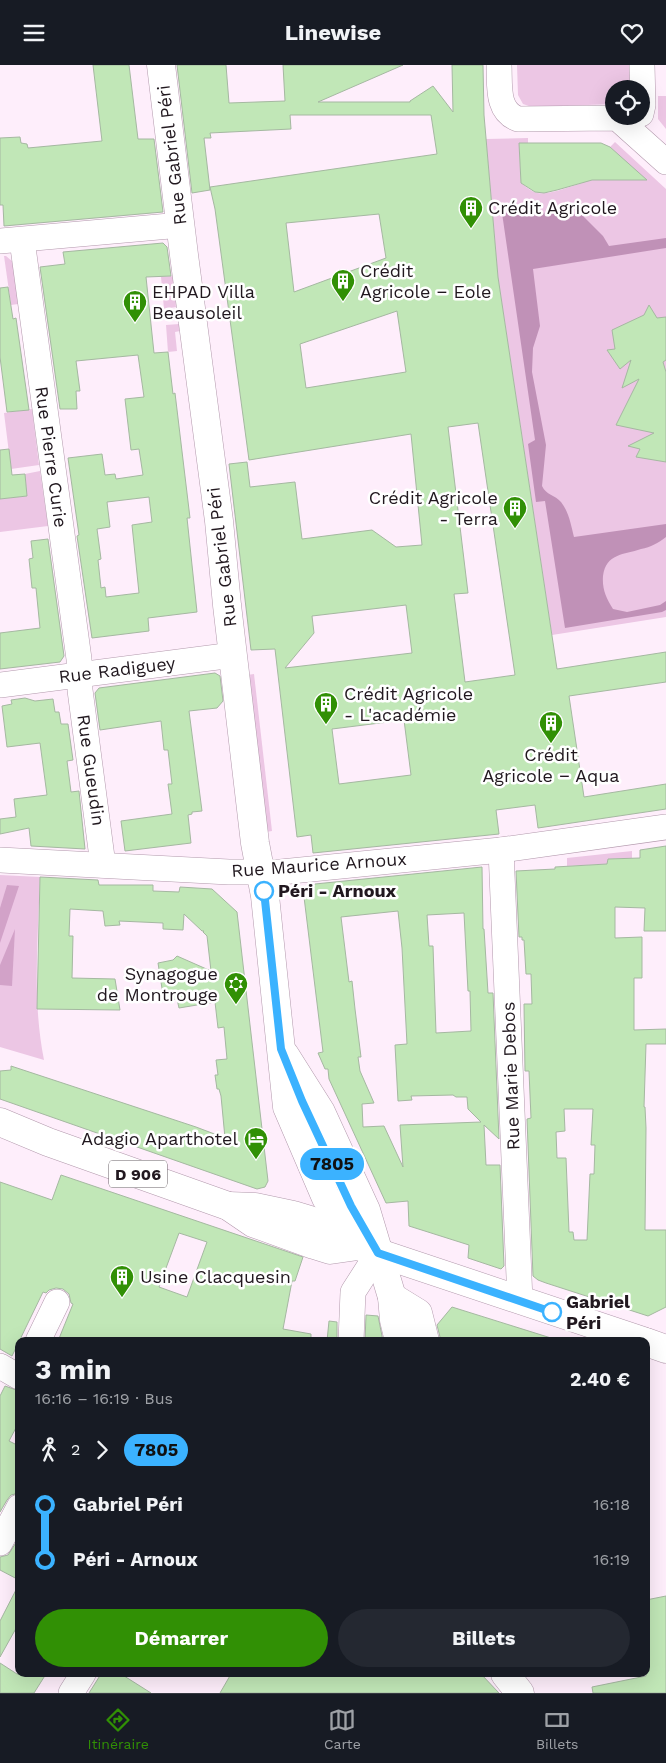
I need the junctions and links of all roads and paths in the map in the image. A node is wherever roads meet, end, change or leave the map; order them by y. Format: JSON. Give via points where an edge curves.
{"nodes":[{"id":1,"x":162,"y":65,"type":"edge"},
{"id":2,"x":500,"y":65,"type":"edge"},
{"id":3,"x":642,"y":65,"type":"edge"},
{"id":4,"x":642,"y":80,"type":"edge"},
{"id":5,"x":605,"y":118,"type":"edge"},
{"id":6,"x":640,"y":125,"type":"edge"},
{"id":7,"x":666,"y":162,"type":"edge"},
{"id":8,"x":181,"y":225,"type":"junction"},
{"id":9,"x":11,"y":241,"type":"edge"},
{"id":10,"x":233,"y":655,"type":"junction"},
{"id":11,"x":80,"y":675,"type":"junction"},
{"id":12,"x":0,"y":685,"type":"edge"},
{"id":13,"x":666,"y":827,"type":"edge"},
{"id":14,"x":501,"y":849,"type":"junction"},
{"id":15,"x":0,"y":860,"type":"edge"},
{"id":16,"x":103,"y":865,"type":"junction"},
{"id":17,"x":261,"y":872,"type":"junction"},
{"id":18,"x":0,"y":1122,"type":"edge"},
{"id":19,"x":0,"y":1132,"type":"edge"},
{"id":20,"x":48,"y":1142,"type":"junction"},
{"id":21,"x":368,"y":1250,"type":"junction"},
{"id":22,"x":392,"y":1297,"type":"junction"},
{"id":23,"x":520,"y":1301,"type":"junction"},
{"id":24,"x":57,"y":1302,"type":"dead end"},
{"id":25,"x":40,"y":1337,"type":"edge"},
{"id":26,"x":351,"y":1337,"type":"edge"},
{"id":27,"x":398,"y":1337,"type":"edge"},
{"id":28,"x":424,"y":1337,"type":"edge"},
{"id":29,"x":631,"y":1337,"type":"edge"},
{"id":30,"x":650,"y":1344,"type":"edge"},
{"id":31,"x":666,"y":1349,"type":"edge"},
{"id":32,"x":0,"y":1366,"type":"edge"},
{"id":33,"x":15,"y":1375,"type":"edge"},
{"id":34,"x":15,"y":1515,"type":"edge"},
{"id":35,"x":0,"y":1543,"type":"edge"},
{"id":36,"x":81,"y":1677,"type":"edge"},
{"id":37,"x":507,"y":1677,"type":"edge"},
{"id":38,"x":72,"y":1693,"type":"edge"},
{"id":39,"x":520,"y":1693,"type":"edge"}],
"edges":[{"from":1,"to":8,"type":"main road","name":"Rue Gabriel Péri"},
{"from":2,"to":5,"type":"street","via":[[501,101],[512,117]]},
{"from":3,"to":4,"type":"street"},
{"from":6,"to":7,"type":"street"},
{"from":8,"to":9,"type":"street"},
{"from":8,"to":10,"type":"main road","name":"Rue Gabriel Péri"},
{"from":9,"to":11,"type":"street","name":"Rue Pierre Curie"},
{"from":10,"to":11,"type":"street","name":"Rue Radiguey"},
{"from":10,"to":17,"type":"main road","name":"Rue Gabriel Péri"},
{"from":11,"to":12,"type":"street","name":"Rue Radiguey"},
{"from":11,"to":16,"type":"street","name":"Rue Gueudin"},
{"from":13,"to":14,"type":"street","name":"Rue Maurice Arnoux"},
{"from":14,"to":17,"type":"street","name":"Rue Maurice Arnoux"},
{"from":14,"to":23,"type":"street","name":"Rue Marie Debos"},
{"from":15,"to":16,"type":"street","name":"Rue Maurice Arnoux"},
{"from":16,"to":17,"type":"street","name":"Rue Maurice Arnoux"},
{"from":17,"to":21,"type":"main road","name":"Rue Gabriel Péri","via":[[287,1107],[326,1198]]},
{"from":18,"to":20,"type":"main road","number":"D 906"},
{"from":19,"to":20,"type":"main road","number":"D 906"},
{"from":20,"to":21,"type":"main road","number":"D 906","via":[[228,1206],[253,1223],[314,1245],[330,1250]]},
{"from":21,"to":22,"type":"main road"},
{"from":21,"to":23,"type":"main road","number":"D 906"},
{"from":21,"to":26,"type":"street","via":[[353,1292]]},
{"from":22,"to":27,"type":"main road"},
{"from":22,"to":28,"type":"main road","via":[[418,1313]]},
{"from":23,"to":29,"type":"main road","number":"D 906"},
{"from":24,"to":25,"type":"street"},
{"from":30,"to":31,"type":"main road"},
{"from":32,"to":33,"type":"street"},
{"from":34,"to":35,"type":"street"},
{"from":36,"to":38,"type":"street"},
{"from":37,"to":39,"type":"main road"}]}
